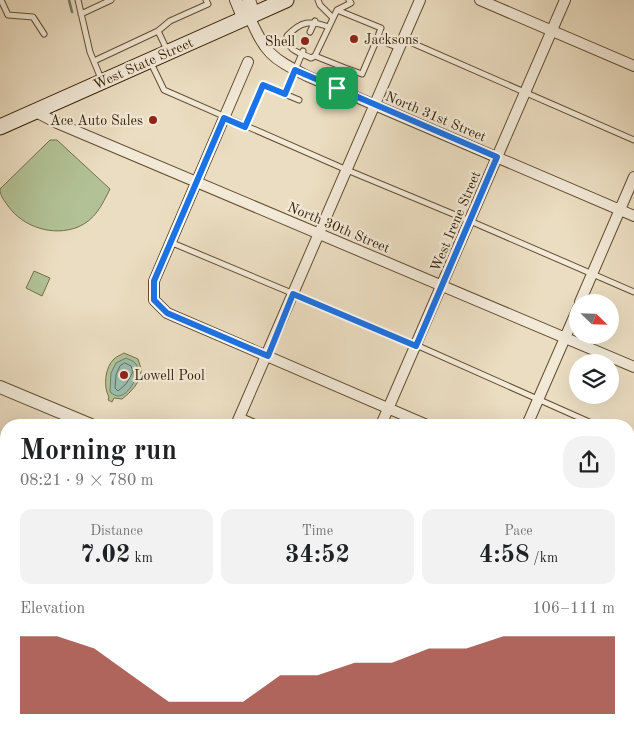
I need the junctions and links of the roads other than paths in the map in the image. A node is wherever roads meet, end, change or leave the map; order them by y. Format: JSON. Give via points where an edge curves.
{"nodes":[{"id":1,"x":1,"y":0,"type":"edge"},
{"id":2,"x":78,"y":0,"type":"edge"},
{"id":3,"x":111,"y":0,"type":"edge"},
{"id":4,"x":206,"y":0,"type":"edge"},
{"id":5,"x":236,"y":0,"type":"edge"},
{"id":6,"x":249,"y":0,"type":"edge"},
{"id":7,"x":286,"y":0,"type":"edge"},
{"id":8,"x":318,"y":0,"type":"edge"},
{"id":9,"x":358,"y":0,"type":"edge"},
{"id":10,"x":420,"y":0,"type":"edge"},
{"id":11,"x":480,"y":0,"type":"edge"},
{"id":12,"x":565,"y":0,"type":"edge"},
{"id":13,"x":350,"y":2,"type":"edge"},
{"id":14,"x":336,"y":10,"type":"junction"},
{"id":15,"x":81,"y":14,"type":"junction"},
{"id":16,"x":249,"y":16,"type":"junction"},
{"id":17,"x":333,"y":18,"type":"junction"},
{"id":18,"x":314,"y":21,"type":"junction"},
{"id":19,"x":329,"y":27,"type":"junction"},
{"id":20,"x":158,"y":31,"type":"junction"},
{"id":21,"x":552,"y":31,"type":"junction"},
{"id":22,"x":310,"y":32,"type":"dead end"},
{"id":23,"x":44,"y":34,"type":"dead end"},
{"id":24,"x":378,"y":39,"type":"junction"},
{"id":25,"x":401,"y":44,"type":"junction"},
{"id":26,"x":168,"y":52,"type":"junction"},
{"id":27,"x":302,"y":52,"type":"junction"},
{"id":28,"x":315,"y":56,"type":"junction"},
{"id":29,"x":150,"y":60,"type":"junction"},
{"id":30,"x":94,"y":61,"type":"junction"},
{"id":31,"x":248,"y":62,"type":"dead end"},
{"id":32,"x":634,"y":66,"type":"edge"},
{"id":33,"x":345,"y":68,"type":"junction"},
{"id":34,"x":295,"y":70,"type":"junction"},
{"id":35,"x":102,"y":81,"type":"junction"},
{"id":36,"x":337,"y":88,"type":"junction"},
{"id":37,"x":525,"y":93,"type":"junction"},
{"id":38,"x":285,"y":94,"type":"junction"},
{"id":39,"x":299,"y":100,"type":"dead end"},
{"id":40,"x":375,"y":105,"type":"junction"},
{"id":41,"x":34,"y":111,"type":"junction"},
{"id":42,"x":224,"y":118,"type":"junction"},
{"id":43,"x":0,"y":127,"type":"edge"},
{"id":44,"x":245,"y":127,"type":"junction"},
{"id":45,"x":634,"y":140,"type":"edge"},
{"id":46,"x":497,"y":157,"type":"junction"},
{"id":47,"x":346,"y":170,"type":"junction"},
{"id":48,"x":634,"y":178,"type":"edge"},
{"id":49,"x":196,"y":182,"type":"junction"},
{"id":50,"x":620,"y":210,"type":"junction"},
{"id":51,"x":634,"y":216,"type":"edge"},
{"id":52,"x":470,"y":221,"type":"junction"},
{"id":53,"x":319,"y":234,"type":"junction"},
{"id":54,"x":170,"y":242,"type":"junction"},
{"id":55,"x":592,"y":275,"type":"junction"},
{"id":56,"x":442,"y":285,"type":"junction"},
{"id":57,"x":634,"y":292,"type":"edge"},
{"id":58,"x":293,"y":294,"type":"junction"},
{"id":59,"x":584,"y":294,"type":"edge"},
{"id":60,"x":569,"y":328,"type":"edge"},
{"id":61,"x":565,"y":337,"type":"junction"},
{"id":62,"x":416,"y":346,"type":"junction"},
{"id":63,"x":268,"y":356,"type":"junction"},
{"id":64,"x":634,"y":367,"type":"edge"},
{"id":65,"x":0,"y":387,"type":"edge"},
{"id":66,"x":538,"y":400,"type":"junction"},
{"id":67,"x":389,"y":408,"type":"junction"},
{"id":68,"x":77,"y":419,"type":"edge"},
{"id":69,"x":238,"y":419,"type":"edge"},
{"id":70,"x":384,"y":419,"type":"edge"},
{"id":71,"x":414,"y":419,"type":"edge"},
{"id":72,"x":530,"y":419,"type":"edge"},
{"id":73,"x":582,"y":419,"type":"edge"}],
"edges":[{"from":1,"to":23,"type":"lane","via":[[8,15],[33,17]]},
{"from":2,"to":15,"type":"lane"},
{"from":3,"to":15,"type":"lane"},
{"from":4,"to":20,"type":"lane","via":[[208,4],[170,21]]},
{"from":5,"to":16,"type":"street","via":[[241,12]]},
{"from":6,"to":16,"type":"street"},
{"from":7,"to":16,"type":"main road","name":"West State Street"},
{"from":8,"to":17,"type":"lane"},
{"from":9,"to":13,"type":"lane"},
{"from":10,"to":25,"type":"street"},
{"from":11,"to":21,"type":"street"},
{"from":12,"to":21,"type":"street","name":"West Irene Street"},
{"from":13,"to":14,"type":"lane"},
{"from":14,"to":17,"type":"lane"},
{"from":14,"to":24,"type":"lane","via":[[381,28]]},
{"from":15,"to":30,"type":"lane"},
{"from":16,"to":26,"type":"main road","name":"West State Street"},
{"from":16,"to":34,"type":"street","name":"North 31st Street","via":[[269,54]]},
{"from":17,"to":19,"type":"lane"},
{"from":18,"to":19,"type":"lane"},
{"from":18,"to":22,"type":"lane"},
{"from":18,"to":27,"type":"lane","via":[[296,26],[287,36],[290,48]]},
{"from":19,"to":28,"type":"lane"},
{"from":20,"to":26,"type":"lane"},
{"from":20,"to":30,"type":"lane"},
{"from":21,"to":32,"type":"street"},
{"from":21,"to":37,"type":"street","name":"West Irene Street"},
{"from":24,"to":25,"type":"lane"},
{"from":24,"to":33,"type":"lane","via":[[362,74]]},
{"from":25,"to":37,"type":"lane"},
{"from":25,"to":40,"type":"street"},
{"from":26,"to":29,"type":"main road","name":"West State Street"},
{"from":27,"to":28,"type":"lane","via":[[311,58]]},
{"from":27,"to":34,"type":"lane"},
{"from":28,"to":33,"type":"lane"},
{"from":29,"to":35,"type":"main road","name":"West State Street"},
{"from":29,"to":42,"type":"lane","via":[[164,90]]},
{"from":30,"to":35,"type":"lane"},
{"from":31,"to":42,"type":"street"},
{"from":33,"to":36,"type":"lane"},
{"from":34,"to":36,"type":"street","name":"North 31st Street"},
{"from":34,"to":38,"type":"lane"},
{"from":35,"to":41,"type":"main road","name":"West State Street"},
{"from":36,"to":40,"type":"street","name":"North 31st Street"},
{"from":37,"to":45,"type":"lane"},
{"from":37,"to":46,"type":"street","name":"West Irene Street"},
{"from":38,"to":39,"type":"lane"},
{"from":38,"to":44,"type":"lane","via":[[263,85]]},
{"from":40,"to":46,"type":"street","name":"North 31st Street"},
{"from":40,"to":47,"type":"street"},
{"from":41,"to":43,"type":"main road","name":"West State Street"},
{"from":41,"to":49,"type":"street","name":"North 30th Street"},
{"from":42,"to":44,"type":"lane"},
{"from":42,"to":49,"type":"street"},
{"from":44,"to":47,"type":"lane"},
{"from":46,"to":50,"type":"street","name":"North 31st Street"},
{"from":46,"to":52,"type":"street","name":"West Irene Street"},
{"from":47,"to":52,"type":"lane"},
{"from":47,"to":53,"type":"street"},
{"from":48,"to":50,"type":"street"},
{"from":49,"to":53,"type":"street","name":"North 30th Street"},
{"from":49,"to":54,"type":"street"},
{"from":50,"to":51,"type":"street","name":"North 31st Street"},
{"from":50,"to":55,"type":"street"},
{"from":52,"to":55,"type":"lane"},
{"from":52,"to":56,"type":"street","name":"West Irene Street"},
{"from":53,"to":56,"type":"street","name":"North 30th Street"},
{"from":53,"to":58,"type":"street"},
{"from":54,"to":58,"type":"lane"},
{"from":54,"to":63,"type":"street","via":[[154,281],[154,300],[167,313]]},
{"from":55,"to":57,"type":"lane"},
{"from":55,"to":59,"type":"street"},
{"from":56,"to":61,"type":"street","name":"North 30th Street"},
{"from":56,"to":62,"type":"street","name":"West Irene Street"},
{"from":58,"to":62,"type":"lane"},
{"from":58,"to":63,"type":"street"},
{"from":60,"to":61,"type":"street"},
{"from":61,"to":64,"type":"street","name":"North 30th Street"},
{"from":61,"to":66,"type":"street"},
{"from":62,"to":66,"type":"lane"},
{"from":62,"to":67,"type":"street","name":"West Irene Street"},
{"from":63,"to":67,"type":"street"},
{"from":63,"to":69,"type":"street"},
{"from":65,"to":68,"type":"street"},
{"from":66,"to":72,"type":"street"},
{"from":66,"to":73,"type":"lane"},
{"from":67,"to":70,"type":"street","name":"West Irene Street"},
{"from":67,"to":71,"type":"street"}]}
